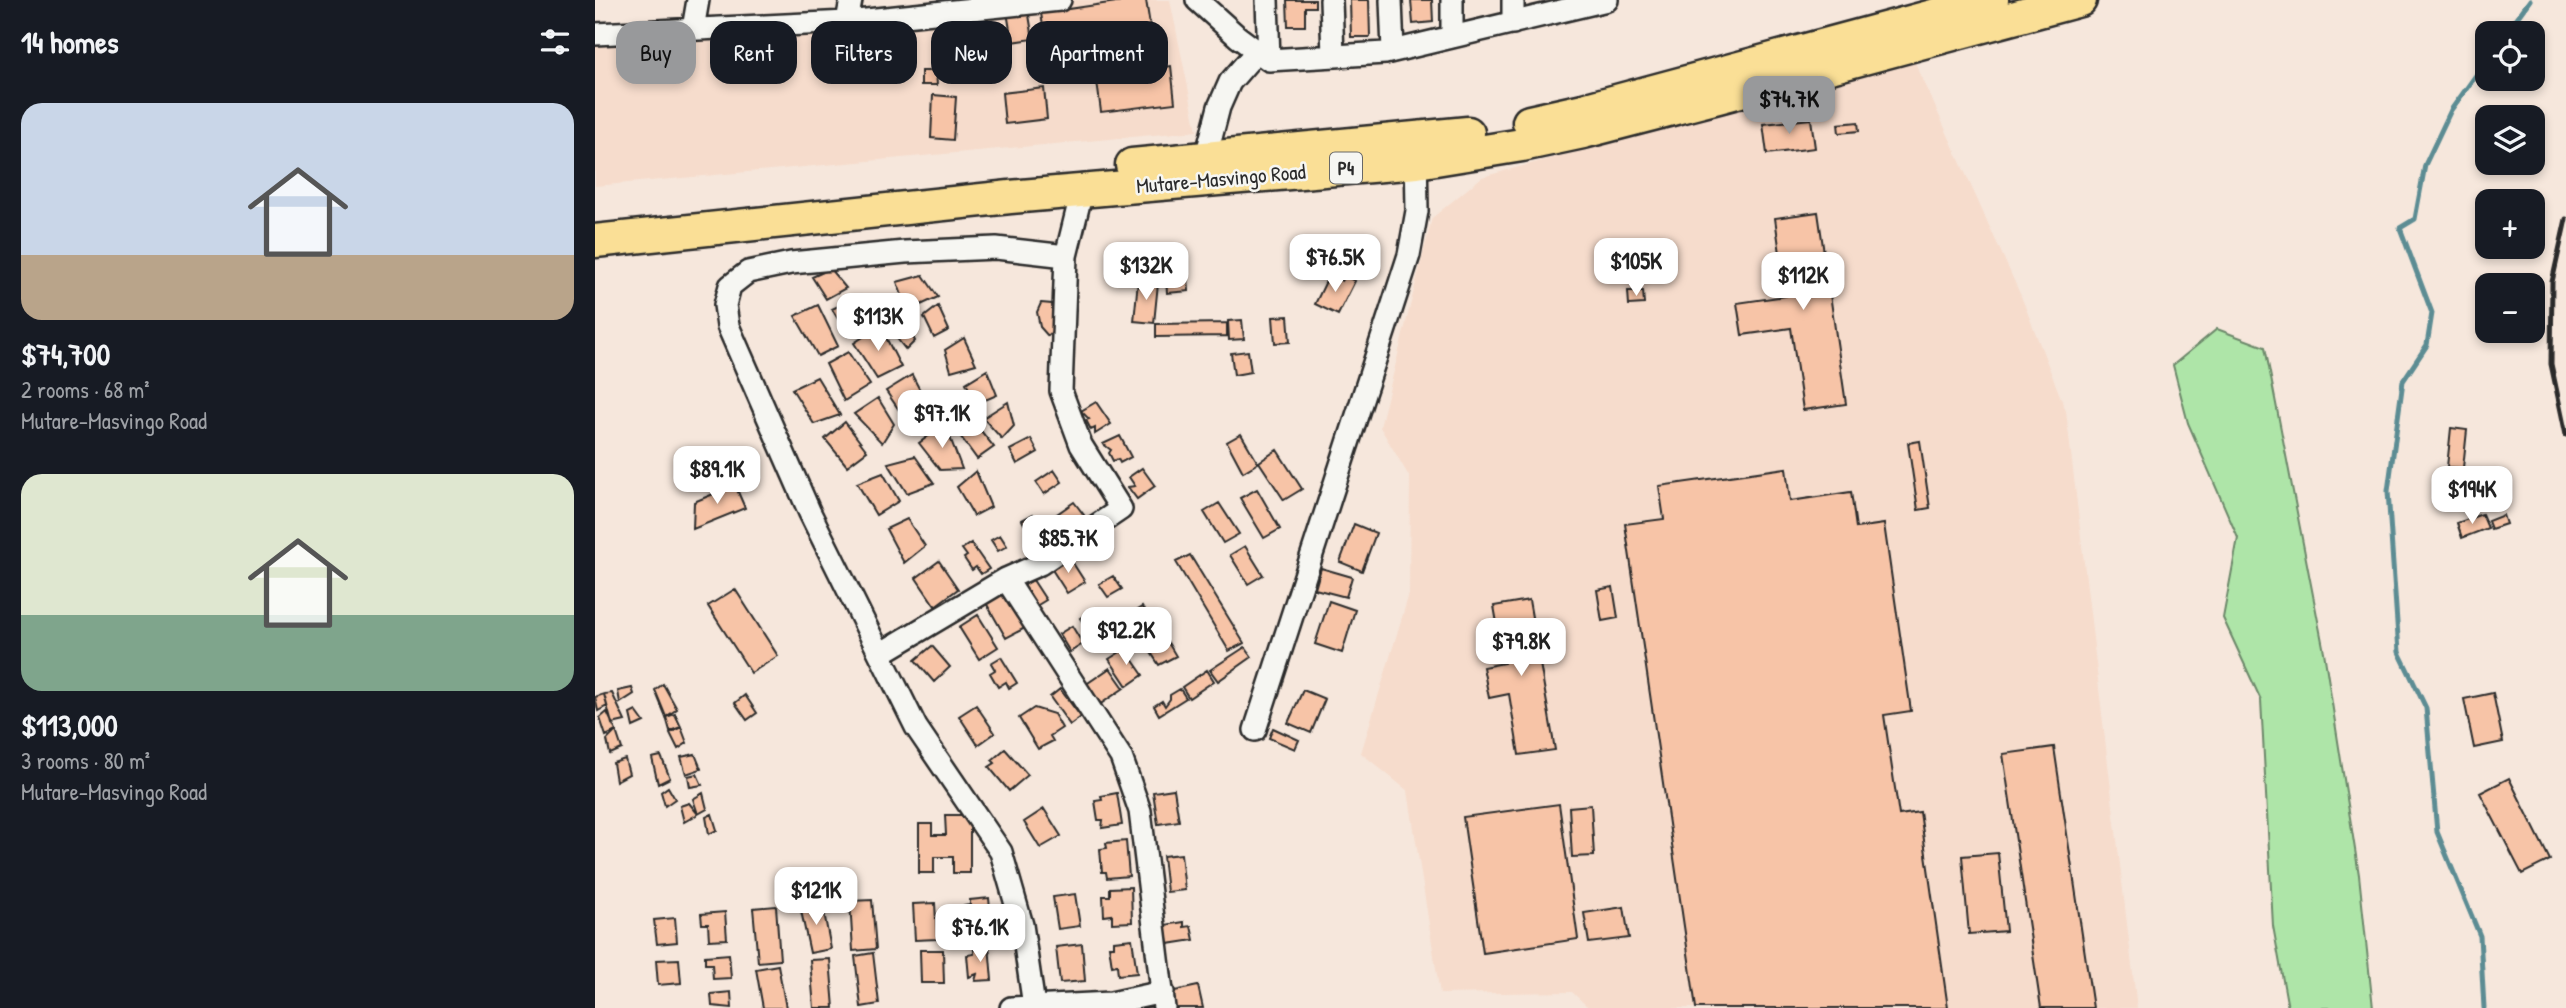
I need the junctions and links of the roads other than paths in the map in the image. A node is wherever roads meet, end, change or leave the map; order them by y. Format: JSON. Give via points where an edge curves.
{"nodes":[{"id":1,"x":698,"y":0,"type":"edge"},
{"id":2,"x":851,"y":0,"type":"edge"},
{"id":3,"x":1060,"y":0,"type":"edge"},
{"id":4,"x":1197,"y":0,"type":"edge"},
{"id":5,"x":1267,"y":0,"type":"edge"},
{"id":6,"x":1331,"y":0,"type":"edge"},
{"id":7,"x":1391,"y":0,"type":"edge"},
{"id":8,"x":1452,"y":0,"type":"edge"},
{"id":9,"x":1513,"y":0,"type":"edge"},
{"id":10,"x":1607,"y":0,"type":"edge"},
{"id":11,"x":1992,"y":0,"type":"edge"},
{"id":12,"x":2080,"y":0,"type":"edge"},
{"id":13,"x":1571,"y":4,"type":"edge"},
{"id":14,"x":1959,"y":6,"type":"edge"},
{"id":15,"x":2018,"y":9,"type":"edge"},
{"id":16,"x":694,"y":21,"type":"edge"},
{"id":17,"x":847,"y":21,"type":"edge"},
{"id":18,"x":857,"y":21,"type":"edge"},
{"id":19,"x":1513,"y":23,"type":"junction"},
{"id":20,"x":811,"y":24,"type":"edge"},
{"id":21,"x":696,"y":29,"type":"edge"},
{"id":22,"x":616,"y":33,"type":"edge"},
{"id":23,"x":595,"y":34,"type":"edge"},
{"id":24,"x":1453,"y":37,"type":"junction"},
{"id":25,"x":1393,"y":51,"type":"junction"},
{"id":26,"x":1263,"y":55,"type":"junction"},
{"id":27,"x":1333,"y":56,"type":"junction"},
{"id":28,"x":1416,"y":151,"type":"junction"},
{"id":29,"x":1206,"y":157,"type":"junction"},
{"id":30,"x":1082,"y":191,"type":"junction"},
{"id":31,"x":595,"y":221,"type":"edge"},
{"id":32,"x":595,"y":241,"type":"edge"},
{"id":33,"x":1066,"y":256,"type":"junction"},
{"id":34,"x":1006,"y":579,"type":"junction"},
{"id":35,"x":880,"y":653,"type":"junction"},
{"id":36,"x":1255,"y":730,"type":"dead end"},
{"id":37,"x":1164,"y":1000,"type":"edge"},
{"id":38,"x":1034,"y":1006,"type":"junction"},
{"id":39,"x":1011,"y":1008,"type":"edge"}],
"edges":[{"from":1,"to":16,"type":"street"},
{"from":2,"to":17,"type":"street"},
{"from":3,"to":18,"type":"street"},
{"from":4,"to":26,"type":"street"},
{"from":5,"to":26,"type":"street"},
{"from":6,"to":27,"type":"street"},
{"from":7,"to":25,"type":"street"},
{"from":8,"to":24,"type":"street"},
{"from":9,"to":19,"type":"street"},
{"from":10,"to":13,"type":"street"},
{"from":11,"to":14,"type":"highway","name":"Mutare-Masvingo Road","number":"P4"},
{"from":12,"to":15,"type":"highway","name":"Mutare-Masvingo Road","number":"P4"},
{"from":13,"to":19,"type":"street"},
{"from":14,"to":28,"type":"highway","name":"Mutare-Masvingo Road","number":"P4"},
{"from":15,"to":28,"type":"highway","name":"Mutare-Masvingo Road","number":"P4","via":[[1583,132],[1521,145]]},
{"from":19,"to":24,"type":"street"},
{"from":20,"to":21,"type":"street"},
{"from":22,"to":23,"type":"street"},
{"from":24,"to":25,"type":"street"},
{"from":25,"to":27,"type":"street"},
{"from":26,"to":27,"type":"street"},
{"from":26,"to":29,"type":"street","via":[[1230,82]]},
{"from":28,"to":29,"type":"highway","name":"Mutare-Masvingo Road","number":"P4"},
{"from":28,"to":30,"type":"highway","name":"Mutare-Masvingo Road","number":"P4"},
{"from":28,"to":36,"type":"street","via":[[1417,211],[1409,255]]},
{"from":29,"to":31,"type":"highway","name":"Mutare-Masvingo Road","number":"P4"},
{"from":30,"to":32,"type":"highway","name":"Mutare-Masvingo Road","number":"P4"},
{"from":30,"to":33,"type":"street"},
{"from":33,"to":34,"type":"street","via":[[1062,391],[1081,446],[1121,509],[1040,564]]},
{"from":33,"to":35,"type":"street","via":[[996,247],[834,258],[748,272],[730,286],[725,305],[729,326],[810,513]]},
{"from":34,"to":35,"type":"street"},
{"from":34,"to":37,"type":"street","via":[[1121,757],[1140,811]]},
{"from":35,"to":38,"type":"street","via":[[916,727],[1001,852],[1022,925]]},
{"from":37,"to":38,"type":"street"},
{"from":38,"to":39,"type":"street"}]}
